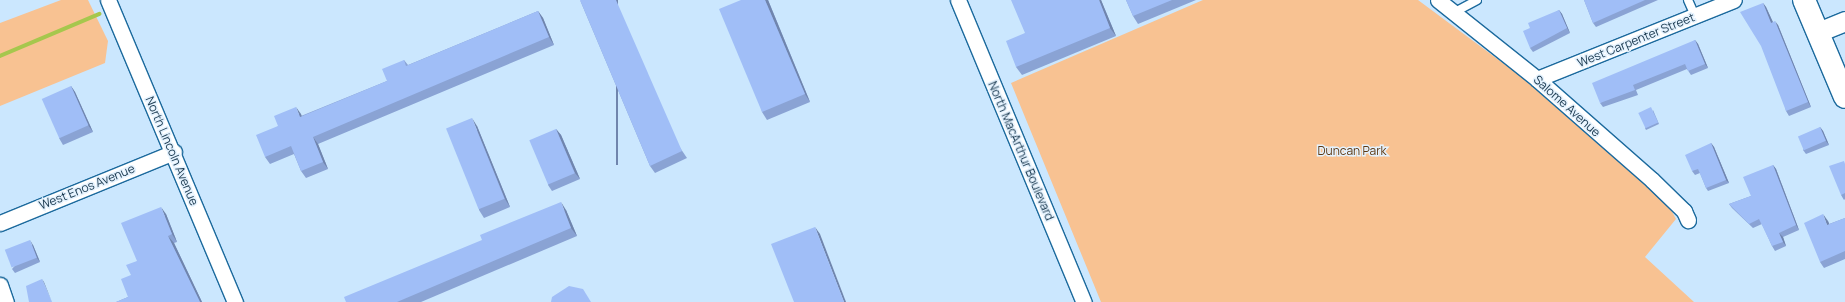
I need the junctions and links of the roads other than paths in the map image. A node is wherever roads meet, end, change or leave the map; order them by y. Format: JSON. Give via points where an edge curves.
{"nodes":[{"id":1,"x":108,"y":0,"type":"edge"},
{"id":2,"x":958,"y":0,"type":"edge"},
{"id":3,"x":1438,"y":0,"type":"edge"},
{"id":4,"x":1478,"y":0,"type":"edge"},
{"id":5,"x":1688,"y":0,"type":"edge"},
{"id":6,"x":1734,"y":0,"type":"edge"},
{"id":7,"x":1804,"y":0,"type":"edge"},
{"id":8,"x":1453,"y":13,"type":"junction"},
{"id":9,"x":1694,"y":16,"type":"junction"},
{"id":10,"x":1845,"y":21,"type":"edge"},
{"id":11,"x":1818,"y":32,"type":"junction"},
{"id":12,"x":1537,"y":79,"type":"junction"},
{"id":13,"x":1845,"y":97,"type":"edge"},
{"id":14,"x":174,"y":152,"type":"junction"},
{"id":15,"x":1688,"y":220,"type":"dead end"},
{"id":16,"x":0,"y":224,"type":"edge"},
{"id":17,"x":0,"y":285,"type":"edge"},
{"id":18,"x":6,"y":302,"type":"edge"},
{"id":19,"x":235,"y":302,"type":"edge"},
{"id":20,"x":1084,"y":302,"type":"edge"}],
"edges":[{"from":1,"to":14,"type":"street","name":"North Lincoln Avenue"},
{"from":2,"to":20,"type":"street","name":"North MacArthur Boulevard"},
{"from":3,"to":8,"type":"street","name":"Salome Avenue"},
{"from":4,"to":8,"type":"lane"},
{"from":5,"to":9,"type":"lane"},
{"from":6,"to":9,"type":"street","name":"West Carpenter Street"},
{"from":7,"to":11,"type":"main road"},
{"from":8,"to":12,"type":"street","name":"Salome Avenue"},
{"from":9,"to":12,"type":"street","name":"West Carpenter Street"},
{"from":10,"to":11,"type":"street"},
{"from":11,"to":13,"type":"main road"},
{"from":12,"to":15,"type":"street","name":"Salome Avenue","via":[[1652,180],[1684,211]]},
{"from":14,"to":16,"type":"street","name":"West Enos Avenue"},
{"from":14,"to":19,"type":"street","name":"North Lincoln Avenue"},
{"from":17,"to":18,"type":"street"}]}
